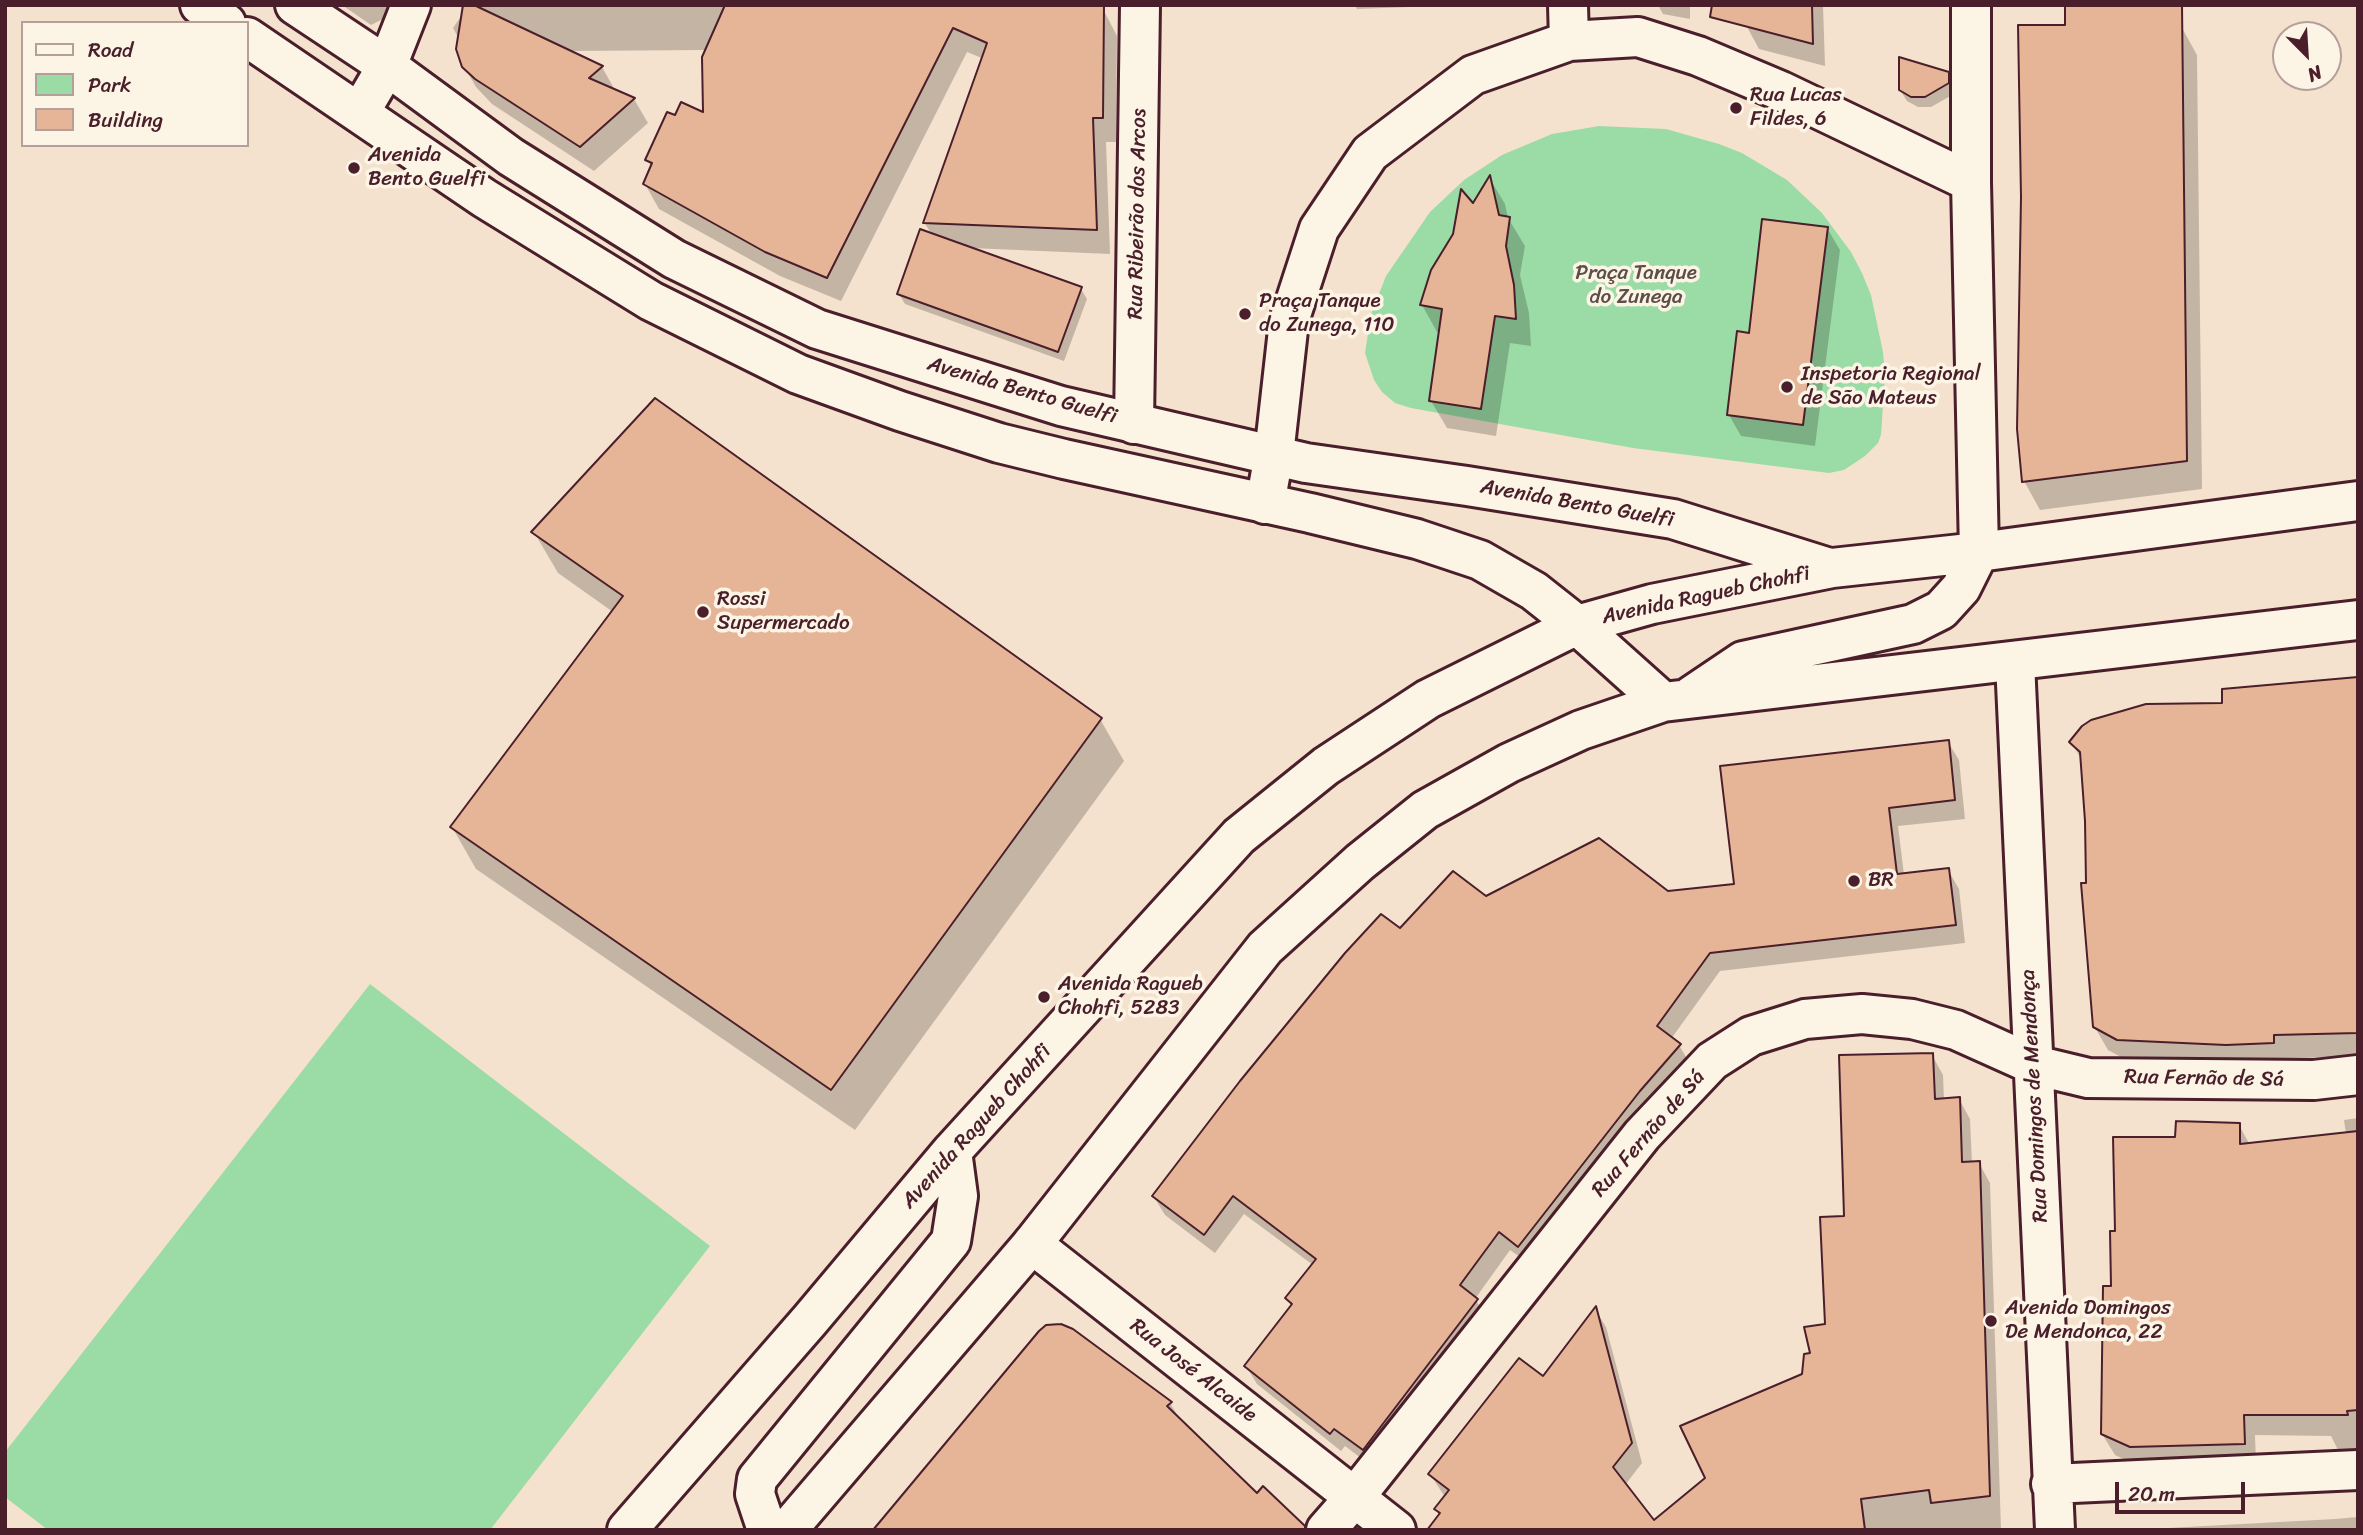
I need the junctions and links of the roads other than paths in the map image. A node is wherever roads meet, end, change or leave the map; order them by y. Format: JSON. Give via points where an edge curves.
{"nodes":[{"id":1,"x":200,"y":5,"type":"edge"},
{"id":2,"x":295,"y":5,"type":"edge"},
{"id":3,"x":411,"y":5,"type":"edge"},
{"id":4,"x":1140,"y":5,"type":"edge"},
{"id":5,"x":1970,"y":5,"type":"edge"},
{"id":6,"x":223,"y":21,"type":"edge"},
{"id":7,"x":1569,"y":23,"type":"edge"},
{"id":8,"x":248,"y":38,"type":"edge"},
{"id":9,"x":387,"y":66,"type":"junction"},
{"id":10,"x":360,"y":112,"type":"junction"},
{"id":11,"x":1971,"y":182,"type":"junction"},
{"id":12,"x":1134,"y":424,"type":"junction"},
{"id":13,"x":1290,"y":459,"type":"junction"},
{"id":14,"x":2358,"y":502,"type":"edge"},
{"id":15,"x":1265,"y":504,"type":"junction"},
{"id":16,"x":1979,"y":552,"type":"junction"},
{"id":17,"x":1832,"y":568,"type":"junction"},
{"id":18,"x":2358,"y":620,"type":"edge"},
{"id":19,"x":1577,"y":625,"type":"junction"},
{"id":20,"x":2014,"y":662,"type":"junction"},
{"id":21,"x":1675,"y":701,"type":"junction"},
{"id":22,"x":2034,"y":1065,"type":"junction"},
{"id":23,"x":2358,"y":1075,"type":"edge"},
{"id":24,"x":952,"y":1151,"type":"junction"},
{"id":25,"x":1032,"y":1244,"type":"junction"},
{"id":26,"x":2358,"y":1470,"type":"edge"},
{"id":27,"x":2051,"y":1484,"type":"junction"},
{"id":28,"x":1354,"y":1498,"type":"junction"},
{"id":29,"x":627,"y":1530,"type":"edge"},
{"id":30,"x":768,"y":1530,"type":"edge"},
{"id":31,"x":787,"y":1530,"type":"edge"},
{"id":32,"x":1326,"y":1530,"type":"edge"},
{"id":33,"x":1395,"y":1530,"type":"edge"},
{"id":34,"x":2054,"y":1530,"type":"edge"}],
"edges":[{"from":1,"to":6,"type":"main road"},
{"from":2,"to":9,"type":"main road","name":"Avenida Bento Guelfi"},
{"from":3,"to":9,"type":"main road"},
{"from":4,"to":12,"type":"main road","name":"Rua Ribeirão dos Arcos"},
{"from":5,"to":11,"type":"main road"},
{"from":7,"to":11,"type":"main road","via":[[1638,37],[1698,56]]},
{"from":7,"to":13,"type":"main road","via":[[1473,75],[1370,153],[1318,229],[1289,321],[1279,397],[1286,414]]},
{"from":8,"to":10,"type":"main road"},
{"from":9,"to":10,"type":"main road"},
{"from":9,"to":12,"type":"main road","name":"Avenida Bento Guelfi","via":[[511,157],[674,259],[817,329],[1061,406]]},
{"from":10,"to":15,"type":"main road","via":[[484,198],[651,301],[797,374],[999,443]]},
{"from":11,"to":16,"type":"main road"},
{"from":12,"to":13,"type":"main road","name":"Avenida Bento Guelfi"},
{"from":13,"to":15,"type":"main road"},
{"from":13,"to":17,"type":"main road","name":"Avenida Bento Guelfi","via":[[1673,519]]},
{"from":14,"to":16,"type":"main road","name":"Avenida Ragueb Chohfi"},
{"from":15,"to":19,"type":"main road","via":[[1417,539],[1480,559],[1534,591]]},
{"from":16,"to":17,"type":"main road","name":"Avenida Ragueb Chohfi"},
{"from":16,"to":21,"type":"main road","via":[[1961,588],[1941,610],[1913,624],[1743,661]]},
{"from":17,"to":19,"type":"main road","name":"Avenida Ragueb Chohfi","via":[[1652,604]]},
{"from":18,"to":20,"type":"main road"},
{"from":19,"to":21,"type":"main road"},
{"from":19,"to":24,"type":"main road","name":"Avenida Ragueb Chohfi","via":[[1428,699],[1326,766],[1239,836]]},
{"from":20,"to":21,"type":"main road"},
{"from":20,"to":22,"type":"main road","name":"Rua Domingos de Mendonça"},
{"from":21,"to":25,"type":"main road","via":[[1581,730],[1509,763],[1425,810],[1360,862],[1265,948]]},
{"from":22,"to":23,"type":"main road","name":"Rua Fernão de Sá","via":[[2088,1078],[2314,1080]]},
{"from":22,"to":27,"type":"main road","name":"Rua Domingos de Mendonça"},
{"from":22,"to":28,"type":"main road","name":"Rua Fernão de Sá","via":[[1956,1030],[1912,1019],[1862,1014],[1805,1019],[1751,1036],[1712,1061],[1643,1135]]},
{"from":24,"to":29,"type":"main road","name":"Avenida Ragueb Chohfi"},
{"from":24,"to":30,"type":"main road","via":[[958,1196],[951,1241],[757,1479],[755,1494]]},
{"from":25,"to":28,"type":"main road","name":"Rua José Alcaide"},
{"from":25,"to":31,"type":"main road"},
{"from":26,"to":27,"type":"main road"},
{"from":27,"to":34,"type":"main road","name":"Rua Domingos de Mendonça"},
{"from":28,"to":32,"type":"main road","name":"Rua Fernão de Sá"},
{"from":28,"to":33,"type":"main road","name":"Rua José Alcaide"}]}
